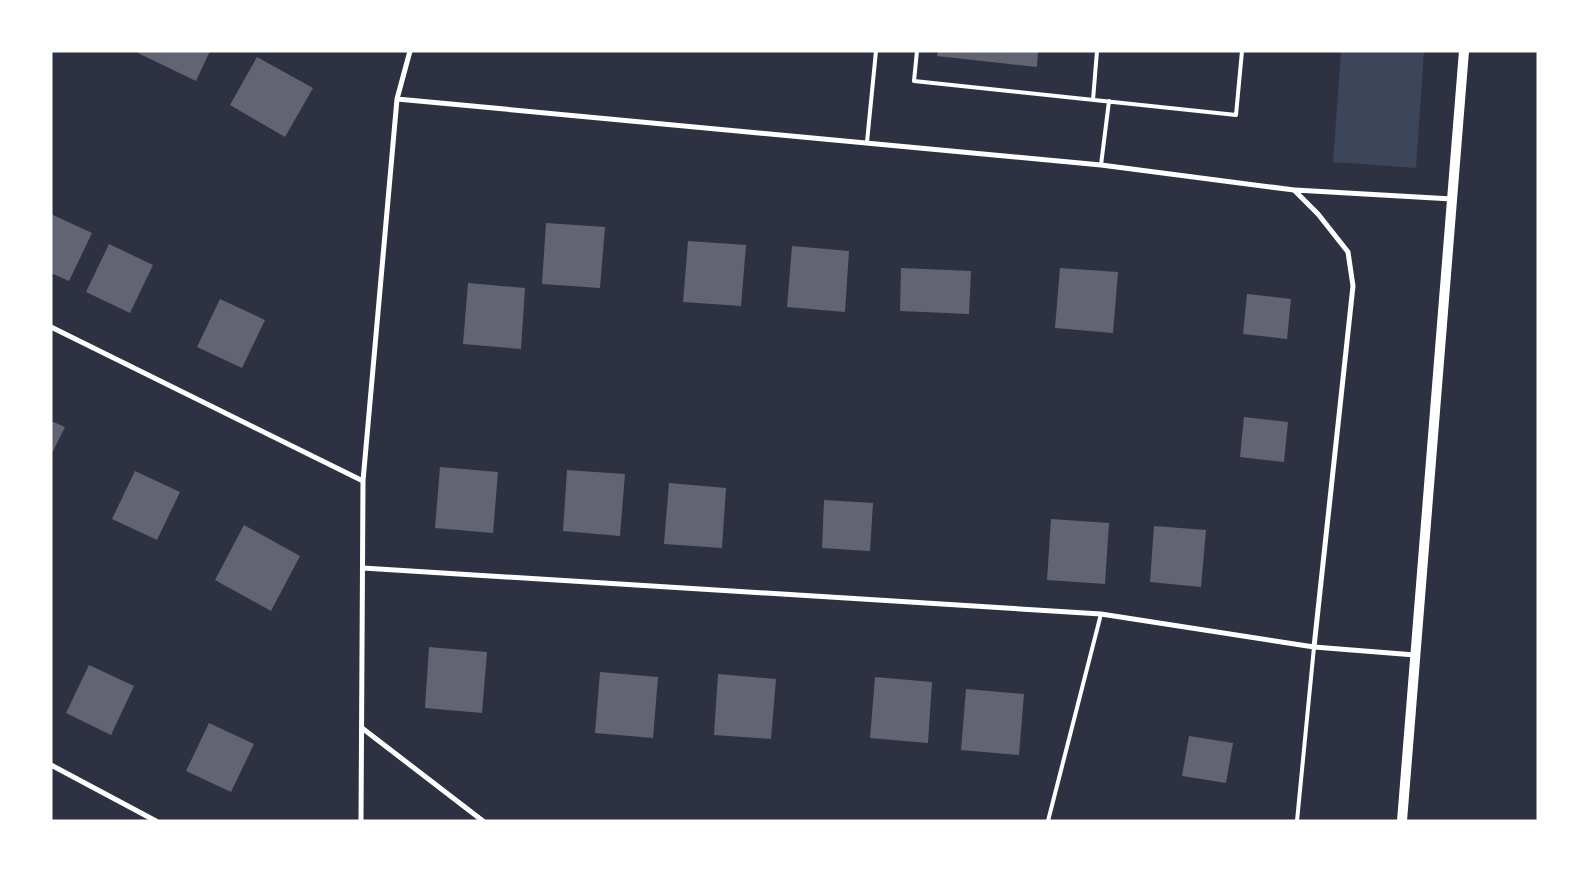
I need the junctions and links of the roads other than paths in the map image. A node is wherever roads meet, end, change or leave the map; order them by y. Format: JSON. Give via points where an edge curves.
{"nodes":[{"id":1,"x":410,"y":51,"type":"edge"},
{"id":2,"x":876,"y":51,"type":"edge"},
{"id":3,"x":917,"y":51,"type":"edge"},
{"id":4,"x":1097,"y":51,"type":"edge"},
{"id":5,"x":1242,"y":51,"type":"edge"},
{"id":6,"x":1464,"y":51,"type":"edge"},
{"id":7,"x":398,"y":99,"type":"junction"},
{"id":8,"x":1093,"y":100,"type":"junction"},
{"id":9,"x":1109,"y":101,"type":"junction"},
{"id":10,"x":868,"y":142,"type":"junction"},
{"id":11,"x":1101,"y":165,"type":"junction"},
{"id":12,"x":1294,"y":190,"type":"junction"},
{"id":13,"x":1452,"y":199,"type":"junction"},
{"id":14,"x":51,"y":327,"type":"edge"},
{"id":15,"x":363,"y":481,"type":"junction"},
{"id":16,"x":363,"y":568,"type":"junction"},
{"id":17,"x":1101,"y":614,"type":"junction"},
{"id":18,"x":1314,"y":647,"type":"junction"},
{"id":19,"x":1416,"y":656,"type":"junction"},
{"id":20,"x":362,"y":728,"type":"junction"},
{"id":21,"x":51,"y":765,"type":"edge"},
{"id":22,"x":156,"y":821,"type":"edge"},
{"id":23,"x":361,"y":821,"type":"edge"},
{"id":24,"x":483,"y":821,"type":"edge"},
{"id":25,"x":1048,"y":821,"type":"edge"},
{"id":26,"x":1297,"y":821,"type":"edge"},
{"id":27,"x":1402,"y":821,"type":"edge"}],
"edges":[{"from":1,"to":7,"type":"street"},
{"from":2,"to":10,"type":"lane"},
{"from":3,"to":8,"type":"lane","via":[[914,82]]},
{"from":4,"to":8,"type":"lane"},
{"from":5,"to":9,"type":"lane","via":[[1236,115]]},
{"from":6,"to":13,"type":"main road"},
{"from":7,"to":10,"type":"street"},
{"from":7,"to":15,"type":"street"},
{"from":8,"to":9,"type":"lane"},
{"from":9,"to":11,"type":"lane"},
{"from":10,"to":11,"type":"street"},
{"from":11,"to":12,"type":"street"},
{"from":12,"to":13,"type":"street"},
{"from":12,"to":18,"type":"street","via":[[1348,252],[1353,286]]},
{"from":13,"to":19,"type":"main road"},
{"from":14,"to":15,"type":"street"},
{"from":15,"to":16,"type":"street"},
{"from":16,"to":17,"type":"street"},
{"from":16,"to":20,"type":"street"},
{"from":17,"to":18,"type":"street"},
{"from":17,"to":25,"type":"lane"},
{"from":18,"to":19,"type":"street"},
{"from":18,"to":26,"type":"lane"},
{"from":19,"to":27,"type":"main road"},
{"from":20,"to":23,"type":"street"},
{"from":20,"to":24,"type":"street"},
{"from":21,"to":22,"type":"street"}]}
